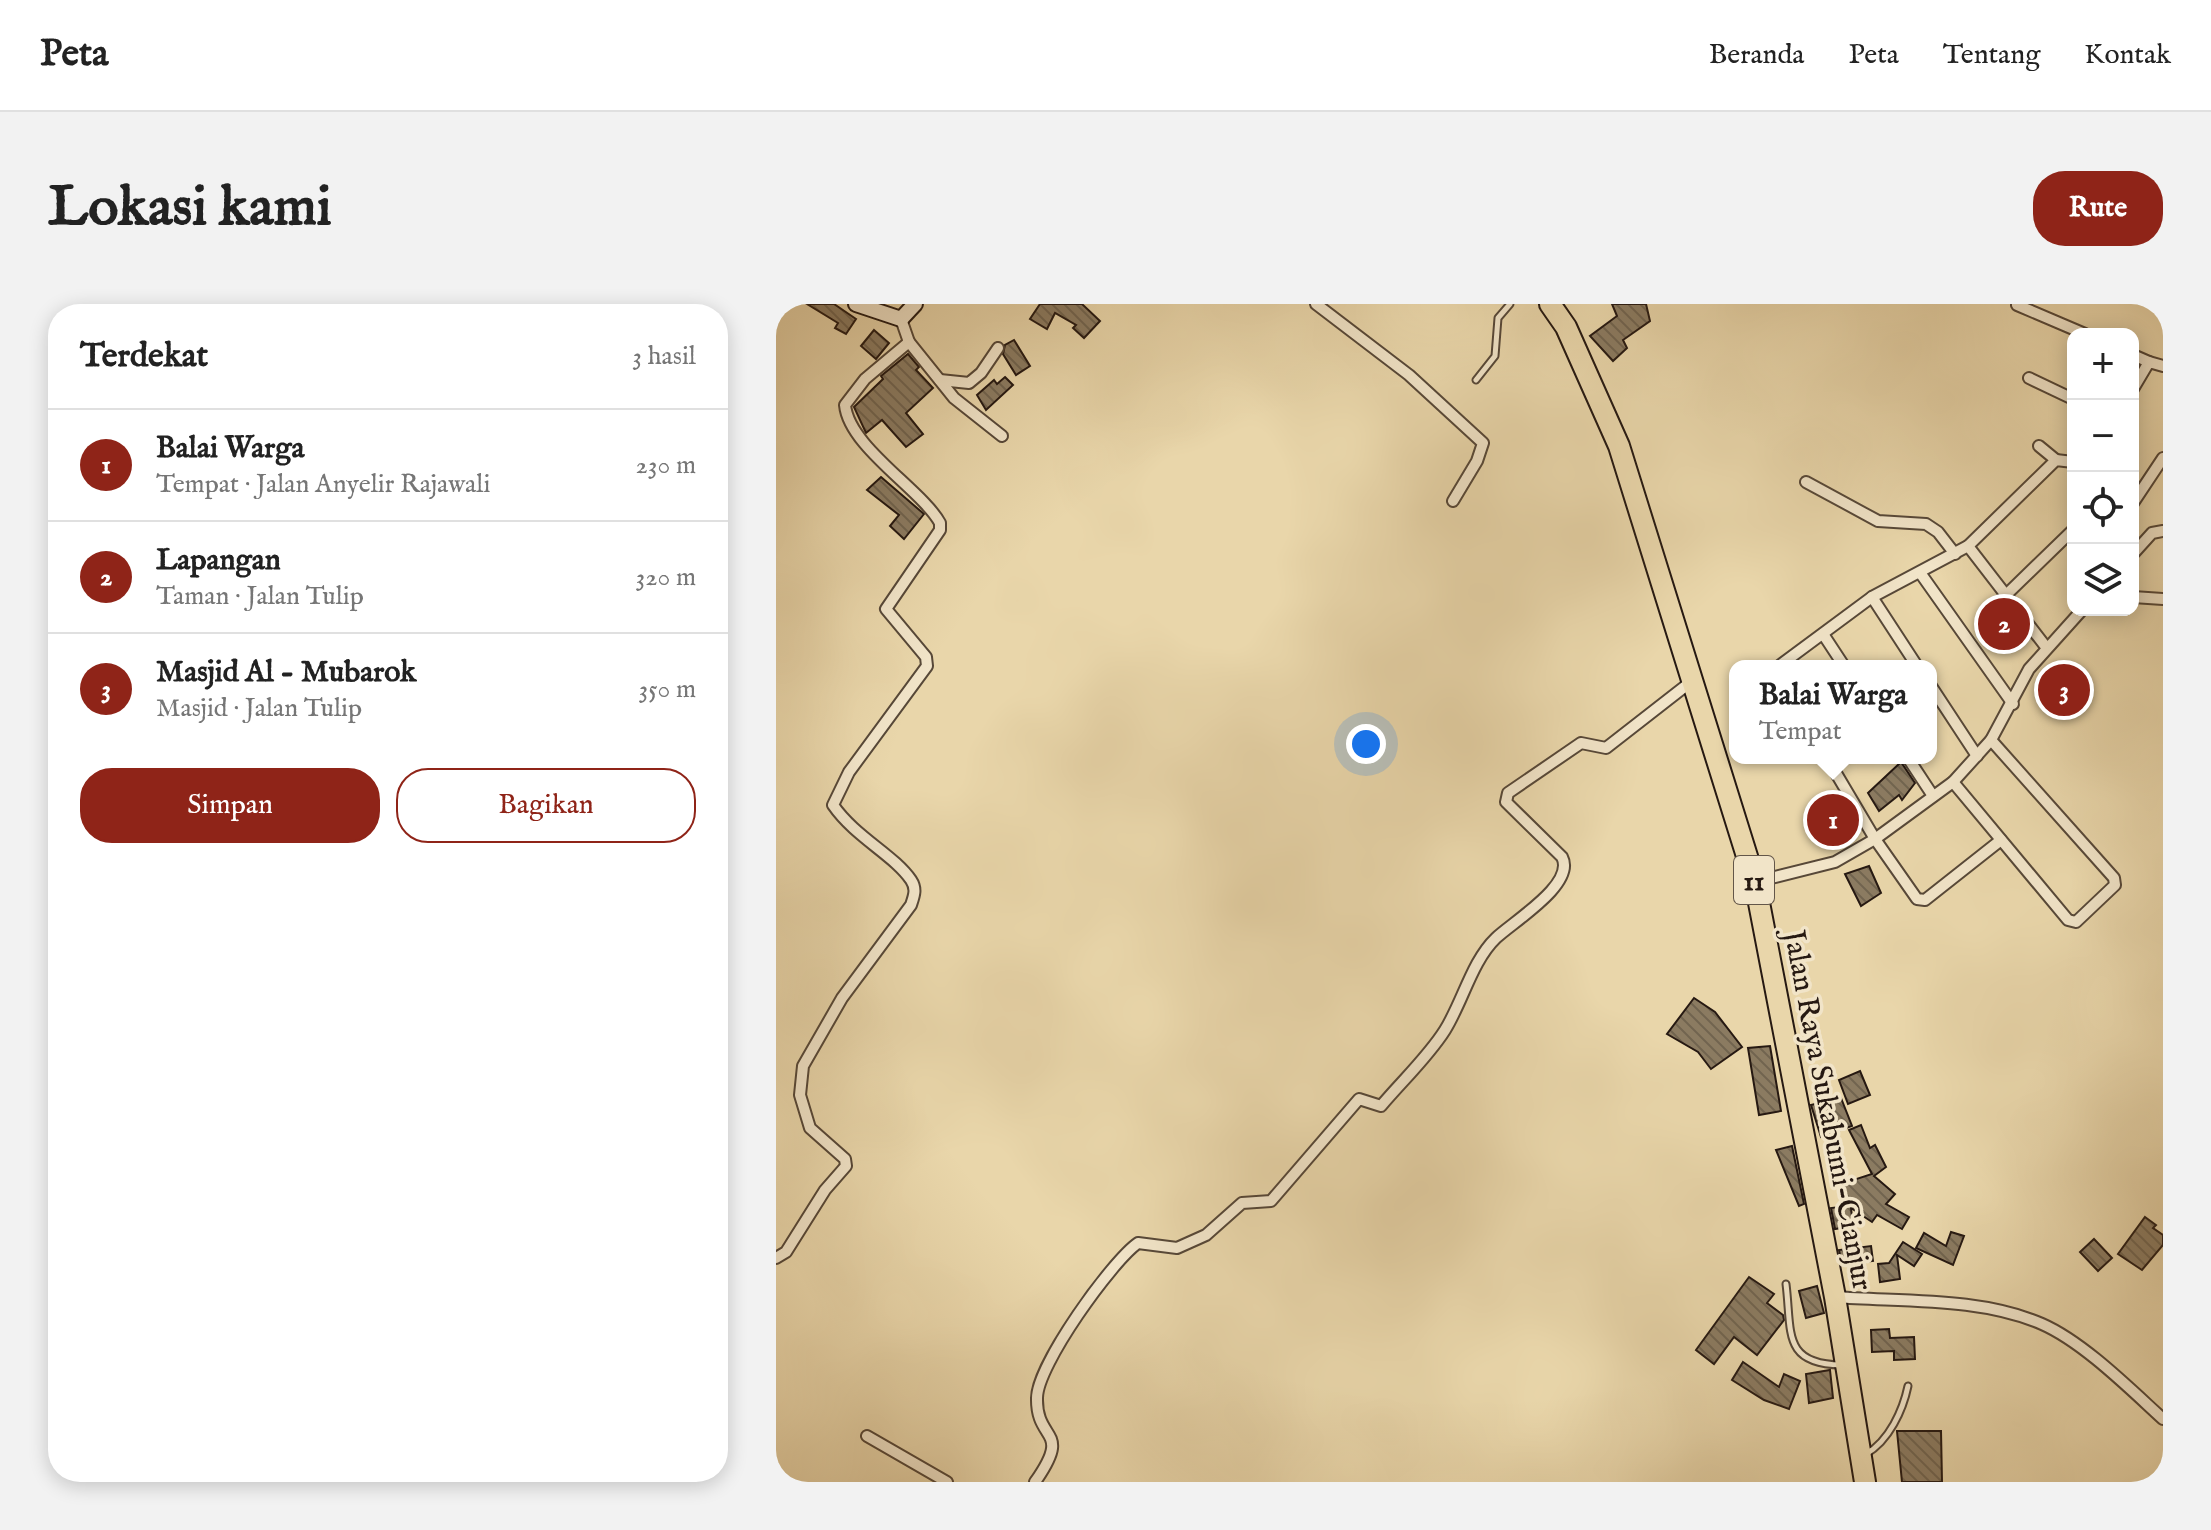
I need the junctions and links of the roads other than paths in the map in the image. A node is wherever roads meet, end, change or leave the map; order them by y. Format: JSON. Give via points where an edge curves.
{"nodes":[{"id":1,"x":856,"y":304,"type":"edge"},
{"id":2,"x":915,"y":304,"type":"edge"},
{"id":3,"x":1316,"y":304,"type":"edge"},
{"id":4,"x":1510,"y":304,"type":"edge"},
{"id":5,"x":1550,"y":304,"type":"edge"},
{"id":6,"x":2017,"y":305,"type":"edge"},
{"id":7,"x":901,"y":319,"type":"junction"},
{"id":8,"x":2071,"y":328,"type":"edge"},
{"id":9,"x":909,"y":342,"type":"junction"},
{"id":10,"x":998,"y":348,"type":"dead end"},
{"id":11,"x":2139,"y":358,"type":"edge"},
{"id":12,"x":2149,"y":362,"type":"junction"},
{"id":13,"x":2163,"y":366,"type":"edge"},
{"id":14,"x":2029,"y":378,"type":"dead end"},
{"id":15,"x":2139,"y":379,"type":"edge"},
{"id":16,"x":940,"y":380,"type":"junction"},
{"id":17,"x":1476,"y":380,"type":"dead end"},
{"id":18,"x":2067,"y":396,"type":"edge"},
{"id":19,"x":1002,"y":436,"type":"dead end"},
{"id":20,"x":2039,"y":446,"type":"dead end"},
{"id":21,"x":2163,"y":458,"type":"edge"},
{"id":22,"x":2056,"y":460,"type":"junction"},
{"id":23,"x":2067,"y":461,"type":"edge"},
{"id":24,"x":1806,"y":482,"type":"dead end"},
{"id":25,"x":2139,"y":494,"type":"edge"},
{"id":26,"x":1453,"y":501,"type":"dead end"},
{"id":27,"x":2163,"y":531,"type":"edge"},
{"id":28,"x":2067,"y":536,"type":"edge"},
{"id":29,"x":1968,"y":546,"type":"junction"},
{"id":30,"x":2139,"y":547,"type":"edge"},
{"id":31,"x":1955,"y":554,"type":"junction"},
{"id":32,"x":1921,"y":574,"type":"junction"},
{"id":33,"x":2007,"y":594,"type":"junction"},
{"id":34,"x":1872,"y":597,"type":"junction"},
{"id":35,"x":2139,"y":597,"type":"edge"},
{"id":36,"x":2163,"y":599,"type":"edge"},
{"id":37,"x":2076,"y":616,"type":"edge"},
{"id":38,"x":1823,"y":634,"type":"junction"},
{"id":39,"x":2046,"y":647,"type":"junction"},
{"id":40,"x":1787,"y":660,"type":"edge"},
{"id":41,"x":1840,"y":660,"type":"edge"},
{"id":42,"x":1913,"y":660,"type":"edge"},
{"id":43,"x":1694,"y":679,"type":"junction"},
{"id":44,"x":1937,"y":695,"type":"edge"},
{"id":45,"x":2013,"y":704,"type":"junction"},
{"id":46,"x":1991,"y":740,"type":"junction"},
{"id":47,"x":1977,"y":756,"type":"junction"},
{"id":48,"x":1831,"y":764,"type":"edge"},
{"id":49,"x":1912,"y":764,"type":"edge"},
{"id":50,"x":1953,"y":782,"type":"junction"},
{"id":51,"x":1933,"y":796,"type":"junction"},
{"id":52,"x":1875,"y":839,"type":"junction"},
{"id":53,"x":2001,"y":840,"type":"junction"},
{"id":54,"x":1755,"y":882,"type":"junction"},
{"id":55,"x":776,"y":1258,"type":"edge"},
{"id":56,"x":1786,"y":1284,"type":"dead end"},
{"id":57,"x":1835,"y":1297,"type":"junction"},
{"id":58,"x":1846,"y":1365,"type":"junction"},
{"id":59,"x":1908,"y":1386,"type":"dead end"},
{"id":60,"x":2163,"y":1419,"type":"edge"},
{"id":61,"x":867,"y":1436,"type":"dead end"},
{"id":62,"x":1860,"y":1457,"type":"junction"},
{"id":63,"x":947,"y":1482,"type":"edge"},
{"id":64,"x":1035,"y":1482,"type":"edge"},
{"id":65,"x":1865,"y":1482,"type":"edge"}],
"edges":[{"from":1,"to":7,"type":"street"},
{"from":2,"to":7,"type":"street"},
{"from":3,"to":26,"type":"street","via":[[1409,375],[1483,443]]},
{"from":4,"to":17,"type":"lane","via":[[1498,318],[1495,356]]},
{"from":5,"to":43,"type":"highway","name":"Jalan Raya Sukabumi-Cianjur","number":"11","via":[[1566,327],[1619,446]]},
{"from":6,"to":8,"type":"street"},
{"from":7,"to":9,"type":"street"},
{"from":9,"to":16,"type":"street"},
{"from":9,"to":55,"type":"street","via":[[865,379],[845,405],[846,416],[879,460],[940,523],[886,609],[926,657],[927,666],[849,772],[833,805],[863,840],[912,881],[915,893],[842,998],[803,1066],[800,1095],[810,1128],[845,1159],[846,1166],[786,1252]]},
{"from":10,"to":16,"type":"street","via":[[969,383]]},
{"from":11,"to":12,"type":"street"},
{"from":12,"to":13,"type":"street"},
{"from":12,"to":15,"type":"street"},
{"from":14,"to":18,"type":"street"},
{"from":16,"to":19,"type":"street"},
{"from":20,"to":22,"type":"street"},
{"from":21,"to":25,"type":"street"},
{"from":22,"to":23,"type":"street"},
{"from":22,"to":29,"type":"street"},
{"from":24,"to":31,"type":"street","via":[[1878,521],[1926,524]]},
{"from":27,"to":30,"type":"street","via":[[2152,533]]},
{"from":28,"to":33,"type":"street"},
{"from":29,"to":31,"type":"street"},
{"from":29,"to":33,"type":"street"},
{"from":31,"to":32,"type":"street"},
{"from":32,"to":34,"type":"street"},
{"from":32,"to":45,"type":"street"},
{"from":33,"to":39,"type":"street"},
{"from":34,"to":38,"type":"street"},
{"from":34,"to":42,"type":"street"},
{"from":35,"to":36,"type":"street"},
{"from":37,"to":39,"type":"street"},
{"from":38,"to":40,"type":"street"},
{"from":38,"to":41,"type":"street"},
{"from":39,"to":45,"type":"street"},
{"from":43,"to":54,"type":"highway","name":"Jalan Raya Sukabumi-Cianjur","number":"11"},
{"from":43,"to":64,"type":"street","via":[[1606,748],[1581,743],[1508,793],[1506,802],[1562,857],[1564,875],[1485,951],[1444,1031],[1381,1106],[1359,1099],[1271,1201],[1242,1203],[1206,1235],[1182,1247],[1138,1243],[1123,1257],[1057,1344],[1043,1374],[1036,1398],[1054,1443]]},
{"from":44,"to":47,"type":"street"},
{"from":45,"to":46,"type":"street"},
{"from":46,"to":47,"type":"street"},
{"from":46,"to":53,"type":"street","via":[[2115,885],[2072,922]]},
{"from":47,"to":50,"type":"street"},
{"from":48,"to":52,"type":"street"},
{"from":49,"to":51,"type":"street"},
{"from":50,"to":51,"type":"street"},
{"from":50,"to":53,"type":"street"},
{"from":51,"to":52,"type":"street"},
{"from":52,"to":53,"type":"street","via":[[1922,901]]},
{"from":52,"to":54,"type":"street","via":[[1826,864]]},
{"from":54,"to":57,"type":"highway","name":"Jalan Raya Sukabumi-Cianjur","number":"11"},
{"from":56,"to":58,"type":"lane","via":[[1799,1355],[1815,1364]]},
{"from":57,"to":58,"type":"highway","name":"Jalan Raya Sukabumi-Cianjur","number":"11"},
{"from":57,"to":60,"type":"street","via":[[1972,1306],[2025,1318],[2064,1336]]},
{"from":58,"to":62,"type":"highway","name":"Jalan Raya Sukabumi-Cianjur","number":"11"},
{"from":59,"to":62,"type":"lane","via":[[1904,1407],[1887,1433],[1874,1450]]},
{"from":61,"to":63,"type":"street"},
{"from":62,"to":65,"type":"highway","name":"Jalan Raya Sukabumi-Cianjur","number":"11"}]}
